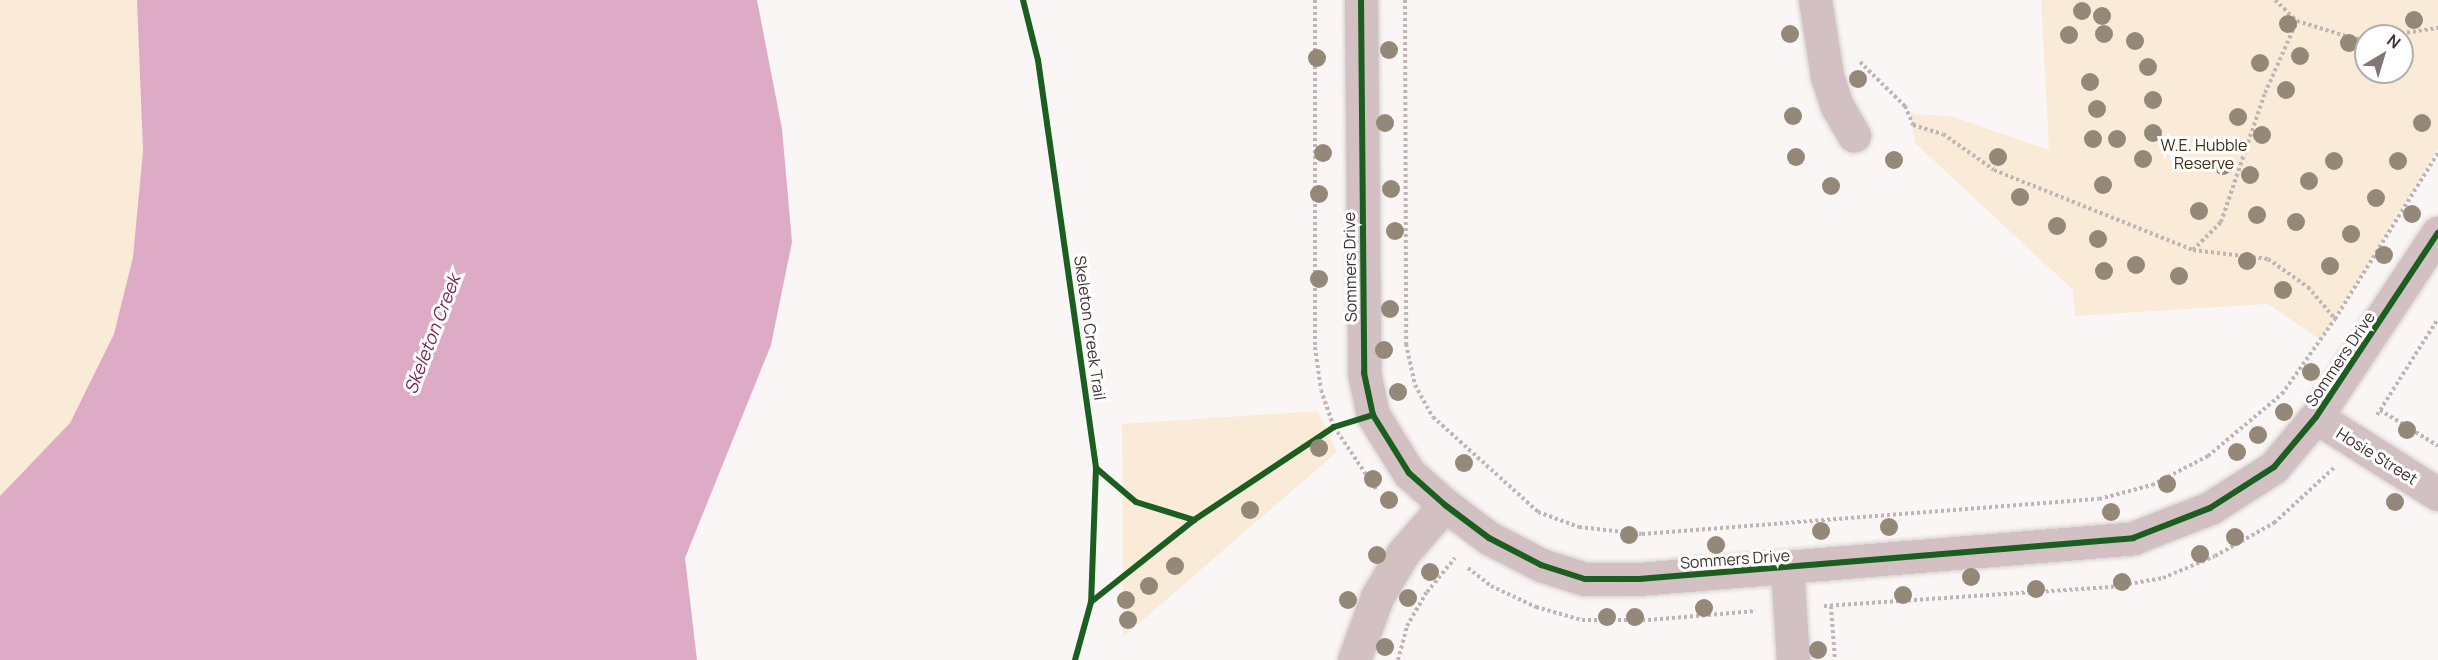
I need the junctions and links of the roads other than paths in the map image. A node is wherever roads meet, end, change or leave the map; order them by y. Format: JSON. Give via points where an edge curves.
{"nodes":[{"id":1,"x":1361,"y":0,"type":"edge"},
{"id":2,"x":1815,"y":0,"type":"edge"},
{"id":3,"x":1854,"y":135,"type":"dead end"},
{"id":4,"x":2438,"y":233,"type":"edge"},
{"id":5,"x":2316,"y":417,"type":"junction"},
{"id":6,"x":2438,"y":494,"type":"edge"},
{"id":7,"x":1445,"y":505,"type":"junction"},
{"id":8,"x":1787,"y":568,"type":"junction"},
{"id":9,"x":1353,"y":660,"type":"edge"},
{"id":10,"x":1793,"y":660,"type":"edge"}],
"edges":[{"from":1,"to":7,"type":"street","name":"Sommers Drive","via":[[1364,373],[1373,415],[1409,473]]},
{"from":2,"to":3,"type":"street","via":[[1827,76],[1837,106]]},
{"from":4,"to":5,"type":"street","name":"Sommers Drive"},
{"from":5,"to":6,"type":"street","name":"Hosie Street"},
{"from":5,"to":8,"type":"street","name":"Sommers Drive","via":[[2274,467],[2238,491],[2210,508],[2133,538]]},
{"from":7,"to":8,"type":"street","name":"Sommers Drive","via":[[1490,538],[1541,565],[1585,579]]},
{"from":7,"to":9,"type":"street","via":[[1403,553],[1377,597]]},
{"from":8,"to":10,"type":"street"}]}
